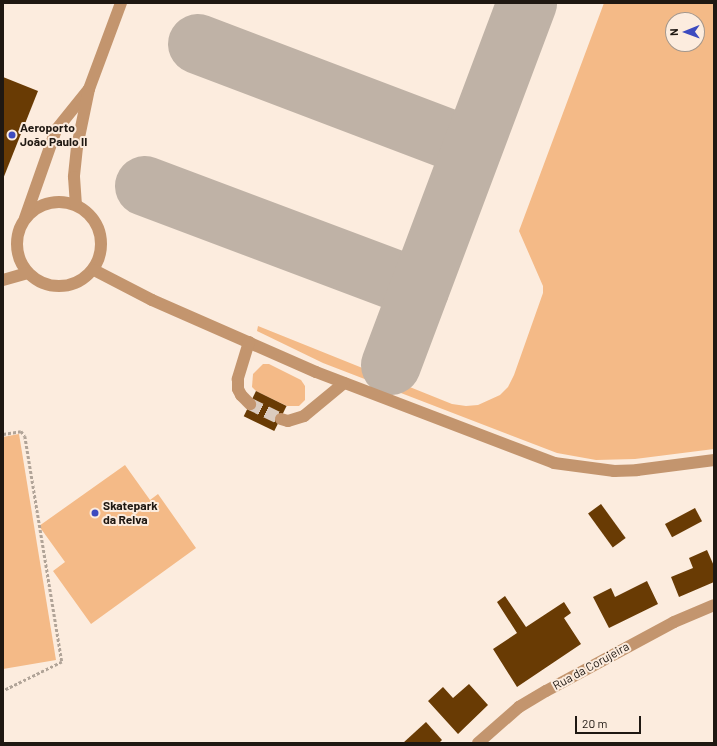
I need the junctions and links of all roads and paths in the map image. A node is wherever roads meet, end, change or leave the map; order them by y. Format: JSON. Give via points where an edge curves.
{"nodes":[{"id":1,"x":121,"y":3,"type":"edge"},
{"id":2,"x":89,"y":89,"type":"junction"},
{"id":3,"x":76,"y":205,"type":"junction"},
{"id":4,"x":24,"y":219,"type":"junction"},
{"id":5,"x":94,"y":270,"type":"junction"},
{"id":6,"x":27,"y":273,"type":"junction"},
{"id":7,"x":3,"y":280,"type":"edge"},
{"id":8,"x":249,"y":342,"type":"junction"},
{"id":9,"x":344,"y":383,"type":"junction"},
{"id":10,"x":250,"y":404,"type":"tunnel mouth"},
{"id":11,"x":280,"y":419,"type":"tunnel mouth"},
{"id":12,"x":3,"y":434,"type":"edge"},
{"id":13,"x":714,"y":460,"type":"edge"},
{"id":14,"x":714,"y":605,"type":"edge"},
{"id":15,"x":3,"y":691,"type":"edge"},
{"id":16,"x":478,"y":743,"type":"edge"}],
"edges":[{"from":1,"to":2,"type":"street"},
{"from":2,"to":3,"type":"street","via":[[77,147],[74,176]]},
{"from":2,"to":4,"type":"street","via":[[56,130]]},
{"from":3,"to":4,"type":"street","via":[[57,201],[39,206]]},
{"from":3,"to":5,"type":"street","via":[[91,216],[101,233],[101,252]]},
{"from":4,"to":6,"type":"street","via":[[17,237],[18,256]]},
{"from":5,"to":6,"type":"street","via":[[79,282],[61,287],[42,284]]},
{"from":5,"to":8,"type":"street","via":[[152,300]]},
{"from":6,"to":7,"type":"street"},
{"from":8,"to":9,"type":"street"},
{"from":8,"to":10,"type":"street","via":[[240,370],[238,388],[241,396]]},
{"from":9,"to":11,"type":"street","via":[[304,416],[288,421]]},
{"from":9,"to":13,"type":"street","via":[[554,463],[614,471]]},
{"from":12,"to":15,"type":"path","via":[[21,431],[25,436],[62,662]]},
{"from":14,"to":16,"type":"street","name":"Rua da Corujeira","via":[[662,628],[546,691],[519,707]]}]}
